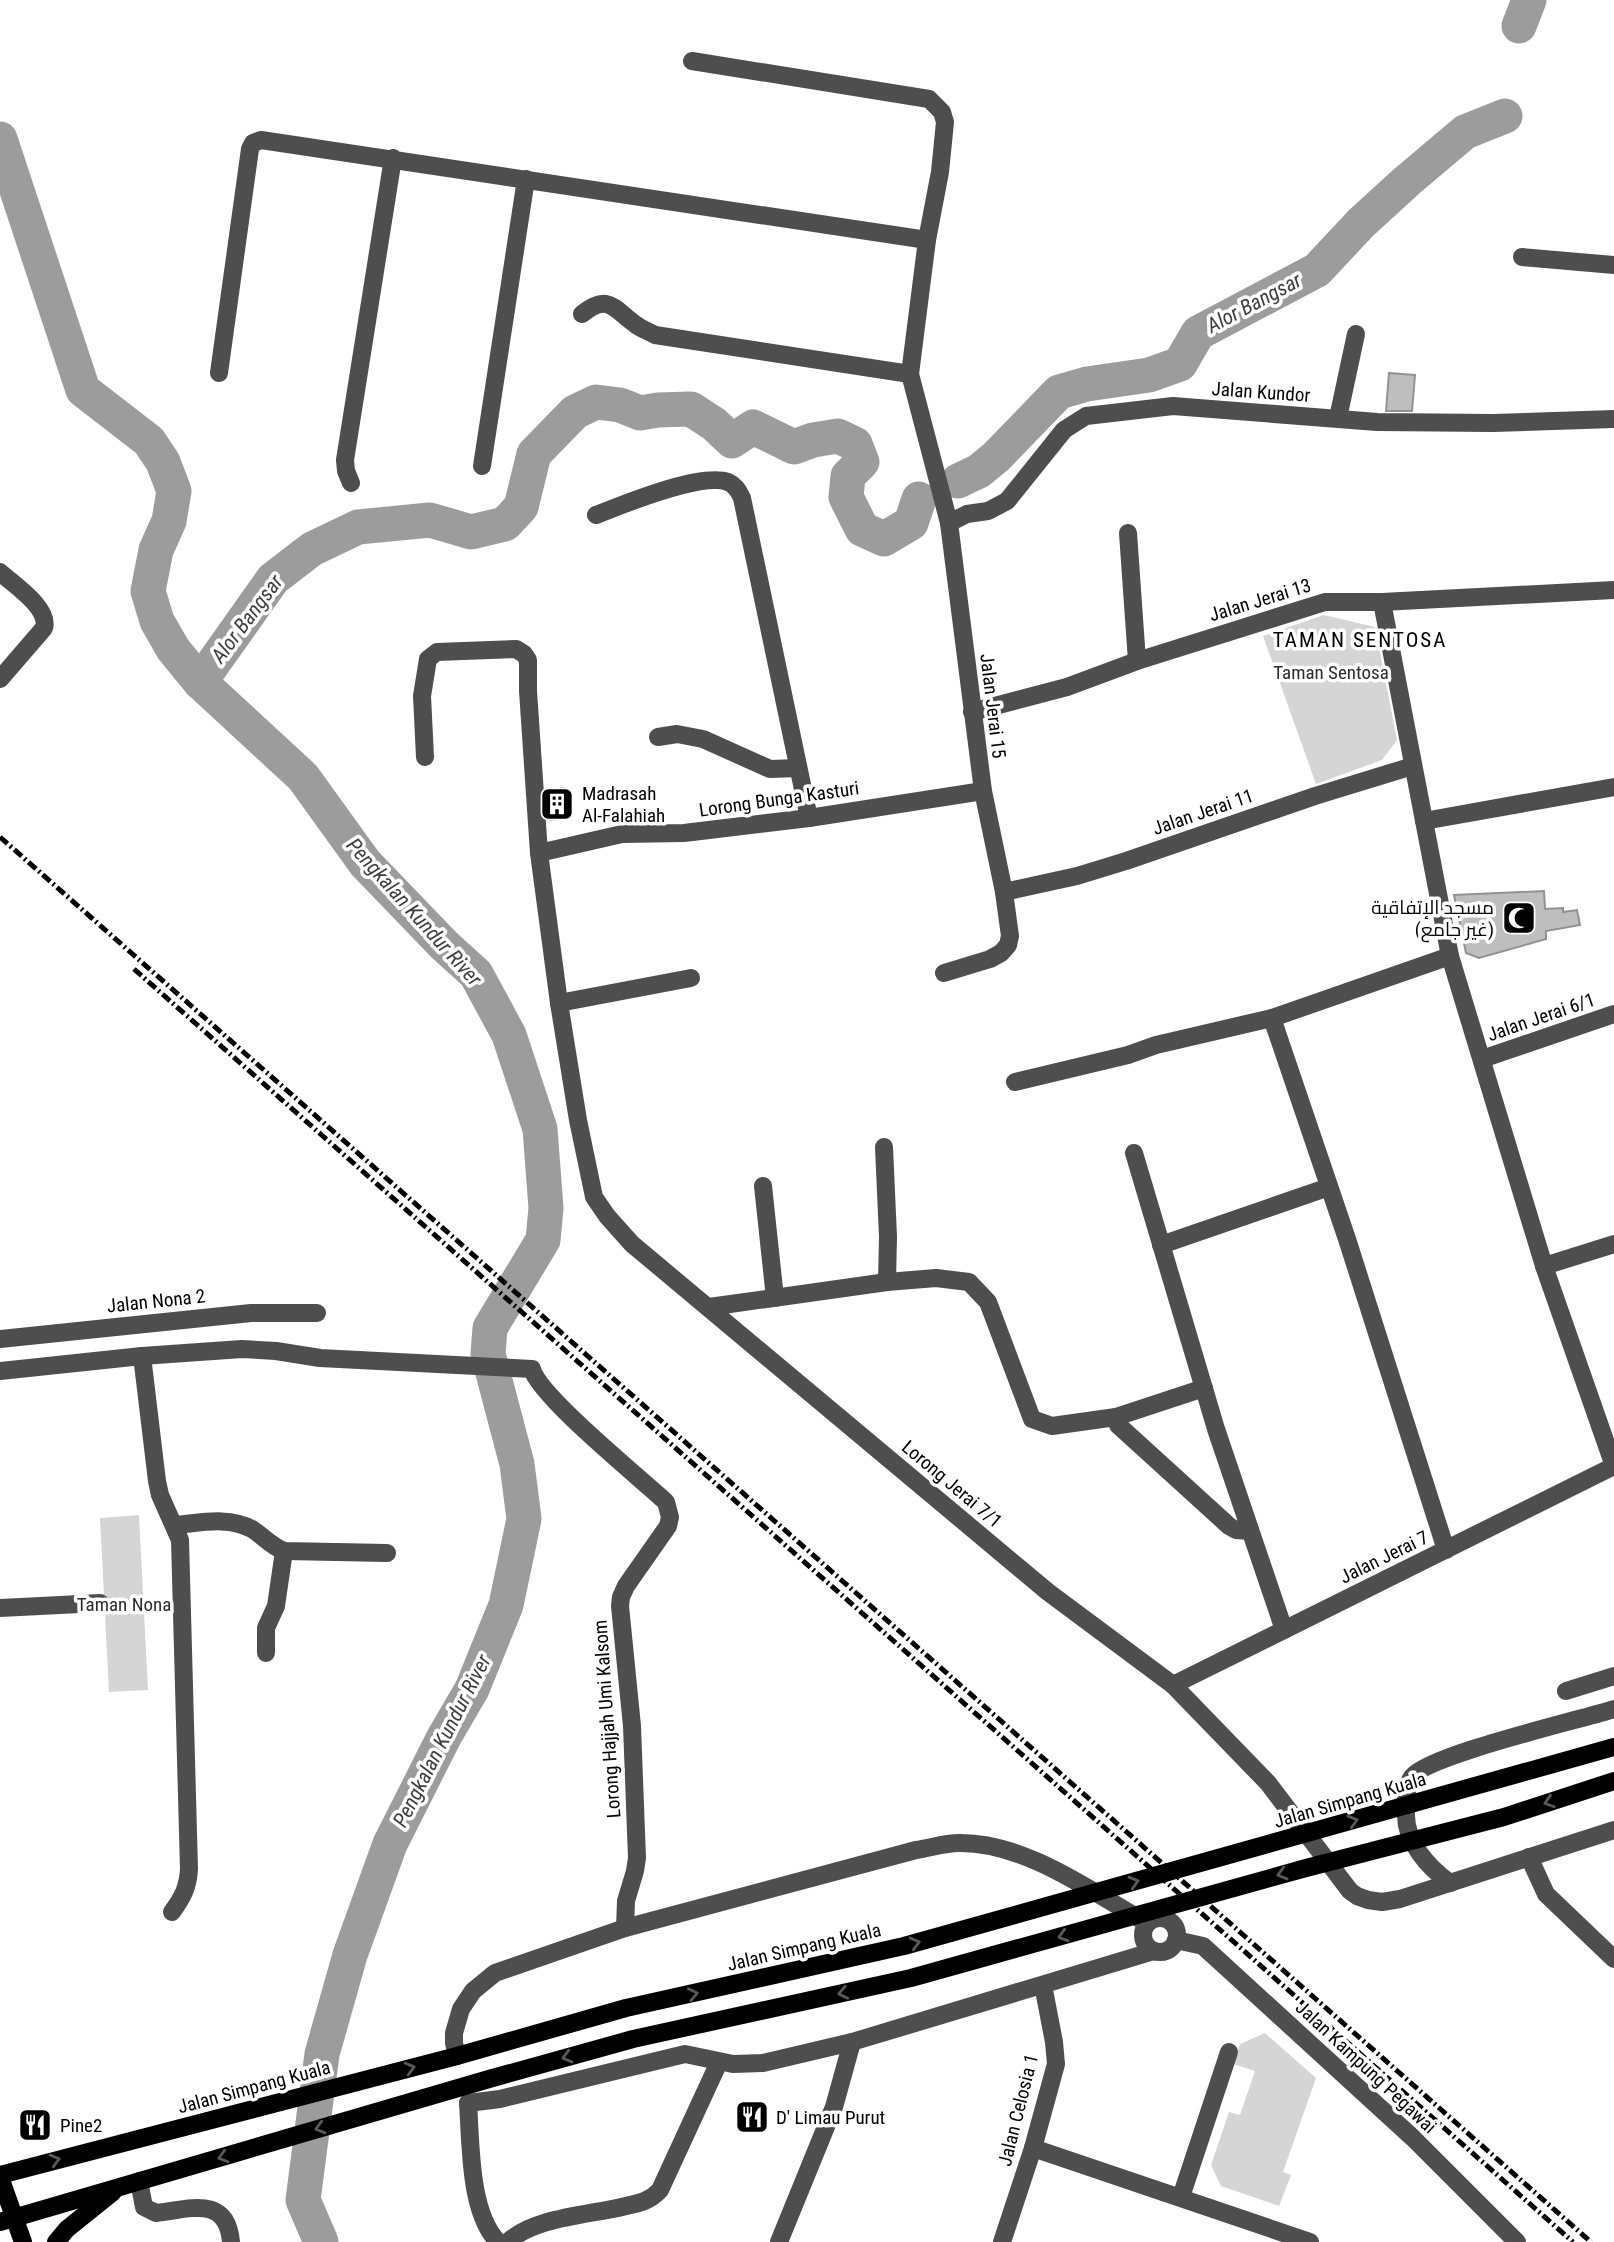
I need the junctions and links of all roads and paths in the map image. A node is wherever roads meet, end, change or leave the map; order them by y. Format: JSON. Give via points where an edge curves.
{"nodes":[{"id":1,"x":692,"y":61,"type":"dead end"},
{"id":2,"x":393,"y":158,"type":"junction"},
{"id":3,"x":526,"y":179,"type":"junction"},
{"id":4,"x":927,"y":240,"type":"junction"},
{"id":5,"x":1521,"y":257,"type":"dead end"},
{"id":6,"x":1614,"y":265,"type":"edge"},
{"id":7,"x":582,"y":314,"type":"dead end"},
{"id":8,"x":1356,"y":334,"type":"dead end"},
{"id":9,"x":219,"y":373,"type":"dead end"},
{"id":10,"x":910,"y":374,"type":"junction"},
{"id":11,"x":1338,"y":418,"type":"junction"},
{"id":12,"x":1614,"y":419,"type":"edge"},
{"id":13,"x":482,"y":466,"type":"dead end"},
{"id":14,"x":351,"y":483,"type":"dead end"},
{"id":15,"x":596,"y":515,"type":"dead end"},
{"id":16,"x":949,"y":523,"type":"junction"},
{"id":17,"x":1128,"y":533,"type":"dead end"},
{"id":18,"x":0,"y":572,"type":"edge"},
{"id":19,"x":1614,"y":590,"type":"edge"},
{"id":20,"x":1382,"y":602,"type":"junction"},
{"id":21,"x":1137,"y":661,"type":"junction"},
{"id":22,"x":0,"y":679,"type":"edge"},
{"id":23,"x":972,"y":712,"type":"junction"},
{"id":24,"x":658,"y":737,"type":"dead end"},
{"id":25,"x":425,"y":757,"type":"dead end"},
{"id":26,"x":1413,"y":766,"type":"junction"},
{"id":27,"x":798,"y":768,"type":"junction"},
{"id":28,"x":1614,"y":787,"type":"edge"},
{"id":29,"x":982,"y":791,"type":"junction"},
{"id":30,"x":809,"y":818,"type":"junction"},
{"id":31,"x":1424,"y":821,"type":"junction"},
{"id":32,"x":539,"y":853,"type":"junction"},
{"id":33,"x":1004,"y":892,"type":"junction"},
{"id":34,"x":1450,"y":956,"type":"junction"},
{"id":35,"x":944,"y":973,"type":"dead end"},
{"id":36,"x":691,"y":978,"type":"dead end"},
{"id":37,"x":559,"y":1003,"type":"junction"},
{"id":38,"x":1614,"y":1014,"type":"edge"},
{"id":39,"x":1272,"y":1018,"type":"junction"},
{"id":40,"x":1482,"y":1059,"type":"junction"},
{"id":41,"x":1015,"y":1082,"type":"dead end"},
{"id":42,"x":884,"y":1147,"type":"dead end"},
{"id":43,"x":1134,"y":1153,"type":"dead end"},
{"id":44,"x":763,"y":1186,"type":"dead end"},
{"id":45,"x":1329,"y":1187,"type":"junction"},
{"id":46,"x":1614,"y":1244,"type":"edge"},
{"id":47,"x":1161,"y":1245,"type":"junction"},
{"id":48,"x":1544,"y":1266,"type":"junction"},
{"id":49,"x":887,"y":1282,"type":"junction"},
{"id":50,"x":775,"y":1297,"type":"junction"},
{"id":51,"x":709,"y":1307,"type":"junction"},
{"id":52,"x":317,"y":1313,"type":"dead end"},
{"id":53,"x":0,"y":1339,"type":"edge"},
{"id":54,"x":142,"y":1356,"type":"junction"},
{"id":55,"x":0,"y":1371,"type":"edge"},
{"id":56,"x":1204,"y":1388,"type":"junction"},
{"id":57,"x":1116,"y":1417,"type":"junction"},
{"id":58,"x":1614,"y":1466,"type":"edge"},
{"id":59,"x":175,"y":1525,"type":"junction"},
{"id":60,"x":1250,"y":1531,"type":"junction"},
{"id":61,"x":284,"y":1550,"type":"junction"},
{"id":62,"x":1446,"y":1550,"type":"junction"},
{"id":63,"x":387,"y":1553,"type":"dead end"},
{"id":64,"x":100,"y":1604,"type":"dead end"},
{"id":65,"x":0,"y":1608,"type":"edge"},
{"id":66,"x":1284,"y":1630,"type":"junction"},
{"id":67,"x":266,"y":1653,"type":"dead end"},
{"id":68,"x":1614,"y":1676,"type":"edge"},
{"id":69,"x":1173,"y":1685,"type":"junction"},
{"id":70,"x":1566,"y":1691,"type":"dead end"},
{"id":71,"x":1614,"y":1709,"type":"edge"},
{"id":72,"x":1614,"y":1747,"type":"edge"},
{"id":73,"x":1614,"y":1782,"type":"edge"},
{"id":74,"x":1614,"y":1830,"type":"edge"},
{"id":75,"x":1529,"y":1857,"type":"junction"},
{"id":76,"x":1450,"y":1883,"type":"junction"},
{"id":77,"x":172,"y":1912,"type":"dead end"},
{"id":78,"x":1147,"y":1923,"type":"junction"},
{"id":79,"x":625,"y":1928,"type":"junction"},
{"id":80,"x":1176,"y":1941,"type":"junction"},
{"id":81,"x":1154,"y":1951,"type":"junction"},
{"id":82,"x":1614,"y":1959,"type":"edge"},
{"id":83,"x":1043,"y":1985,"type":"junction"},
{"id":84,"x":852,"y":2042,"type":"junction"},
{"id":85,"x":1229,"y":2052,"type":"dead end"},
{"id":86,"x":457,"y":2056,"type":"junction"},
{"id":87,"x":719,"y":2062,"type":"junction"},
{"id":88,"x":454,"y":2089,"type":"junction"},
{"id":89,"x":468,"y":2103,"type":"junction"},
{"id":90,"x":1033,"y":2148,"type":"junction"},
{"id":91,"x":0,"y":2176,"type":"edge"},
{"id":92,"x":139,"y":2181,"type":"junction"},
{"id":93,"x":119,"y":2187,"type":"junction"},
{"id":94,"x":1181,"y":2197,"type":"junction"},
{"id":95,"x":7,"y":2220,"type":"edge"},
{"id":96,"x":23,"y":2242,"type":"edge"},
{"id":97,"x":56,"y":2242,"type":"edge"},
{"id":98,"x":231,"y":2242,"type":"edge"},
{"id":99,"x":498,"y":2242,"type":"edge"},
{"id":100,"x":508,"y":2242,"type":"edge"},
{"id":101,"x":779,"y":2242,"type":"edge"},
{"id":102,"x":1002,"y":2242,"type":"edge"},
{"id":103,"x":1310,"y":2242,"type":"edge"},
{"id":104,"x":1517,"y":2242,"type":"edge"}],
"edges":[{"from":1,"to":4,"type":"street","via":[[929,99],[936,104],[945,121]]},
{"from":2,"to":3,"type":"street"},
{"from":2,"to":9,"type":"street","via":[[261,140],[253,144]]},
{"from":2,"to":14,"type":"street","via":[[345,460]]},
{"from":3,"to":4,"type":"street"},
{"from":3,"to":13,"type":"street"},
{"from":4,"to":10,"type":"street"},
{"from":5,"to":6,"type":"street"},
{"from":7,"to":10,"type":"street","via":[[605,303],[655,335]]},
{"from":8,"to":11,"type":"street"},
{"from":10,"to":16,"type":"street","name":"Jalan Jerai 15"},
{"from":11,"to":12,"type":"street","name":"Jalan Kundor","via":[[1493,423]]},
{"from":11,"to":16,"type":"street","name":"Jalan Kundor","via":[[1172,406],[1086,416],[1064,430],[1007,501]]},
{"from":15,"to":27,"type":"street","via":[[706,480],[731,483],[738,490]]},
{"from":16,"to":23,"type":"street","name":"Jalan Jerai 15"},
{"from":17,"to":21,"type":"street"},
{"from":18,"to":22,"type":"street","via":[[43,612],[46,621]]},
{"from":19,"to":20,"type":"street","name":"Jalan Jerai 13"},
{"from":20,"to":21,"type":"street","name":"Jalan Jerai 13","via":[[1325,601]]},
{"from":20,"to":26,"type":"street"},
{"from":21,"to":23,"type":"street","name":"Jalan Jerai 13","via":[[1067,687]]},
{"from":23,"to":29,"type":"street","name":"Jalan Jerai 15"},
{"from":24,"to":27,"type":"street","via":[[677,734],[703,739],[770,769]]},
{"from":25,"to":32,"type":"street","name":"Lorong Jerai 7/1","via":[[422,696],[428,659],[437,652],[516,649],[524,654],[528,660]]},
{"from":26,"to":31,"type":"street"},
{"from":26,"to":33,"type":"street","name":"Jalan Jerai 11","via":[[1126,861]]},
{"from":27,"to":30,"type":"street"},
{"from":28,"to":31,"type":"street"},
{"from":29,"to":30,"type":"street","name":"Lorong Bunga Kasturi"},
{"from":29,"to":33,"type":"street","name":"Jalan Jerai 15"},
{"from":30,"to":32,"type":"street","name":"Lorong Bunga Kasturi","via":[[684,833],[622,834]]},
{"from":31,"to":34,"type":"street"},
{"from":32,"to":37,"type":"street","name":"Lorong Jerai 7/1"},
{"from":33,"to":35,"type":"street","name":"Jalan Jerai 15","via":[[1008,945],[990,959]]},
{"from":34,"to":39,"type":"street"},
{"from":34,"to":40,"type":"street"},
{"from":36,"to":37,"type":"street"},
{"from":37,"to":51,"type":"street","name":"Lorong Jerai 7/1","via":[[594,1197],[632,1244]]},
{"from":38,"to":40,"type":"street","name":"Jalan Jerai 6/1"},
{"from":39,"to":41,"type":"street"},
{"from":39,"to":45,"type":"street"},
{"from":40,"to":48,"type":"street"},
{"from":42,"to":49,"type":"street"},
{"from":43,"to":47,"type":"street"},
{"from":44,"to":50,"type":"street"},
{"from":45,"to":47,"type":"street"},
{"from":45,"to":62,"type":"street"},
{"from":46,"to":48,"type":"street"},
{"from":47,"to":56,"type":"street"},
{"from":48,"to":58,"type":"street"},
{"from":49,"to":50,"type":"street"},
{"from":49,"to":57,"type":"street","via":[[936,1278],[970,1282],[988,1302],[1032,1419],[1052,1426]]},
{"from":50,"to":51,"type":"street"},
{"from":51,"to":69,"type":"street","name":"Lorong Jerai 7/1","via":[[1048,1592]]},
{"from":52,"to":53,"type":"street","name":"Jalan Nona 2","via":[[251,1313]]},
{"from":54,"to":55,"type":"street"},
{"from":54,"to":59,"type":"street","via":[[157,1481]]},
{"from":54,"to":79,"type":"street","name":"Lorong Hajjah Umi Kalsom","via":[[242,1349],[524,1369],[666,1502],[668,1526],[626,1586],[620,1606],[632,1726],[637,1858],[626,1901]]},
{"from":56,"to":57,"type":"street"},
{"from":56,"to":60,"type":"street"},
{"from":57,"to":60,"type":"street","via":[[1118,1425],[1230,1526]]},
{"from":58,"to":62,"type":"street","name":"Jalan Jerai 7"},
{"from":59,"to":61,"type":"street","via":[[242,1524]]},
{"from":59,"to":77,"type":"street","via":[[180,1540],[189,1869],[184,1896]]},
{"from":60,"to":66,"type":"street"},
{"from":61,"to":63,"type":"street"},
{"from":61,"to":67,"type":"street","via":[[276,1606],[265,1628]]},
{"from":62,"to":66,"type":"street","name":"Jalan Jerai 7"},
{"from":64,"to":65,"type":"street"},
{"from":66,"to":69,"type":"street","name":"Jalan Jerai 7"},
{"from":68,"to":70,"type":"street"},
{"from":69,"to":76,"type":"street","name":"Lorong Jerai 7/1","via":[[1268,1783],[1350,1891],[1382,1902]]},
{"from":71,"to":76,"type":"street","via":[[1455,1754],[1412,1776],[1406,1821],[1419,1852]]},
{"from":86,"to":72,"type":"main road","name":"Jalan Simpang Kuala","one_way":true,"via":[[626,2008],[904,1946]]},
{"from":73,"to":88,"type":"main road","one_way":true,"via":[[1504,1817],[911,1978],[633,2039]]},
{"from":74,"to":75,"type":"street","name":"Lorong Jerai 7/1"},
{"from":75,"to":76,"type":"street","name":"Lorong Jerai 7/1"},
{"from":75,"to":82,"type":"street","via":[[1546,1894]]},
{"from":78,"to":79,"type":"street","via":[[1036,1859],[959,1843],[916,1850]]},
{"from":78,"to":80,"type":"street","via":[[1166,1919],[1175,1928]]},
{"from":78,"to":81,"type":"street","via":[[1143,1936]]},
{"from":79,"to":86,"type":"street","via":[[495,1973],[472,1991],[461,2009],[454,2033]]},
{"from":80,"to":81,"type":"street","via":[[1167,1950]]},
{"from":80,"to":104,"type":"street","name":"Jalan Kampung Pegawai","via":[[1203,1946],[1413,2138]]},
{"from":81,"to":83,"type":"street"},
{"from":83,"to":84,"type":"street"},
{"from":83,"to":90,"type":"street","name":"Jalan Celosia 1","via":[[1055,2064]]},
{"from":84,"to":87,"type":"street","via":[[763,2063]]},
{"from":84,"to":101,"type":"street","via":[[827,2126]]},
{"from":85,"to":94,"type":"street"},
{"from":91,"to":86,"type":"main road","name":"Jalan Simpang Kuala","one_way":true},
{"from":87,"to":89,"type":"street","via":[[696,2055],[671,2056]]},
{"from":87,"to":100,"type":"street","via":[[652,2199],[522,2230]]},
{"from":88,"to":89,"type":"street"},
{"from":88,"to":92,"type":"main road","one_way":true},
{"from":89,"to":99,"type":"street","via":[[477,2200],[487,2228]]},
{"from":90,"to":94,"type":"street"},
{"from":90,"to":102,"type":"street","name":"Jalan Celosia 1"},
{"from":91,"to":95,"type":"main road"},
{"from":92,"to":93,"type":"main road"},
{"from":92,"to":98,"type":"street","via":[[144,2207],[150,2212],[216,2210],[224,2216]]},
{"from":93,"to":95,"type":"main road"},
{"from":93,"to":97,"type":"main road"},
{"from":94,"to":103,"type":"street"},
{"from":95,"to":96,"type":"main road"}]}
